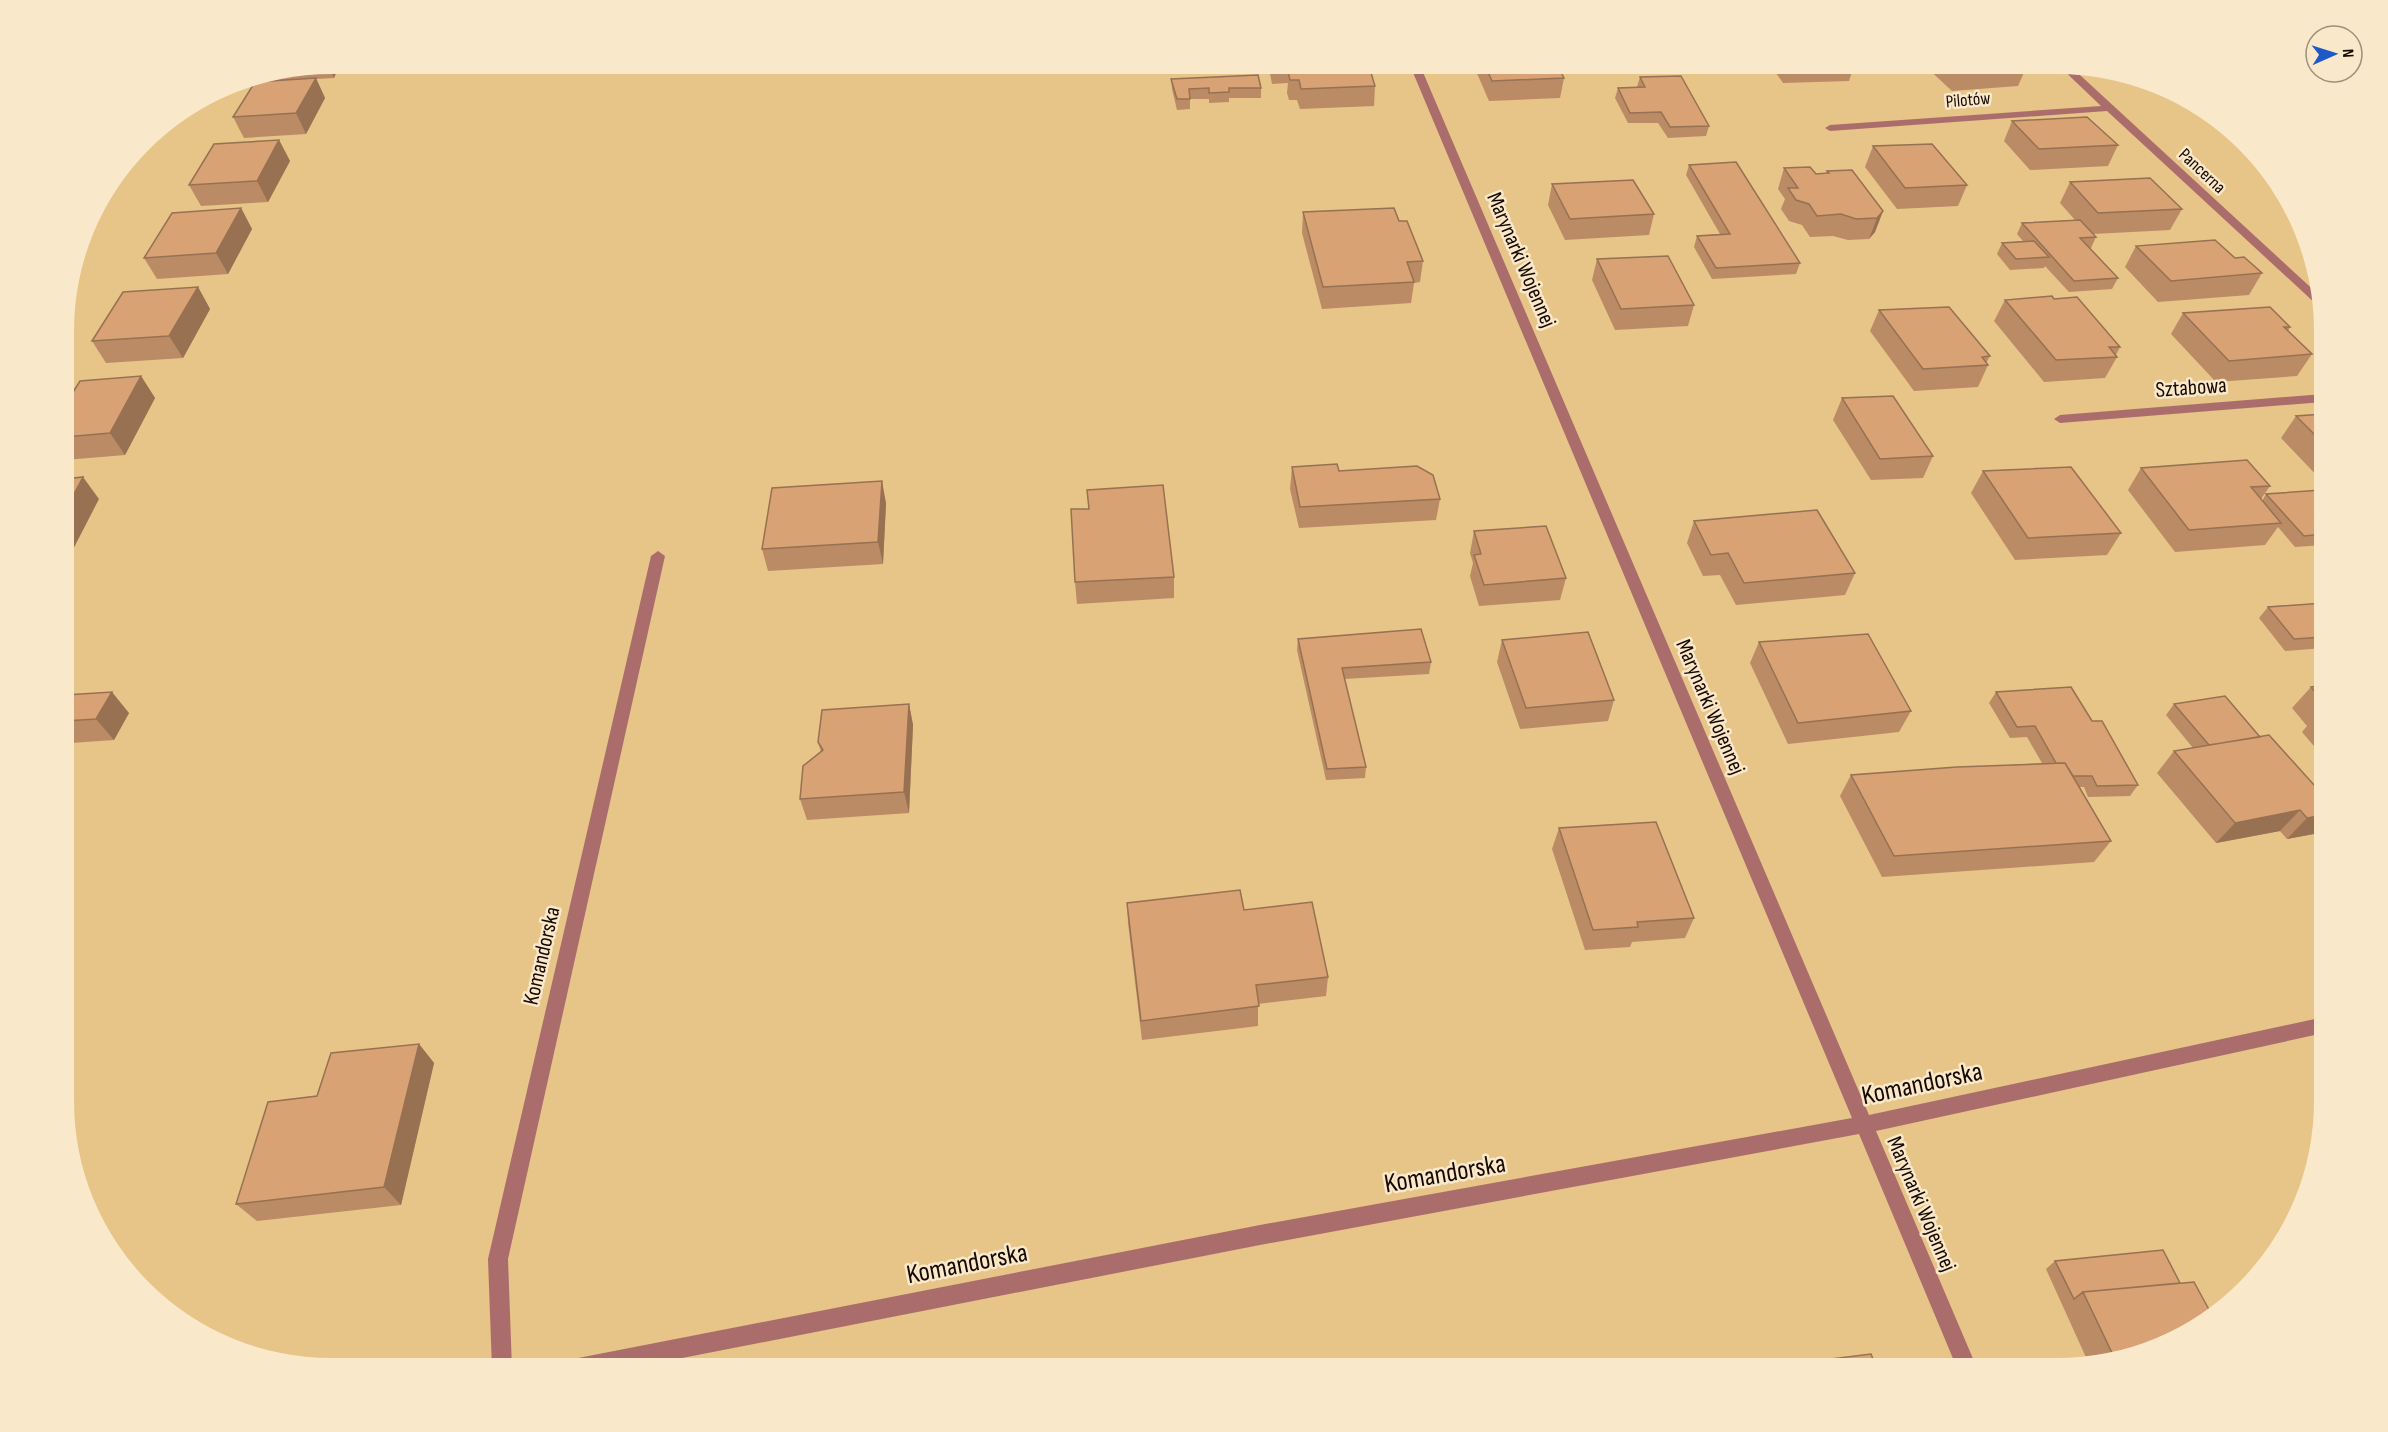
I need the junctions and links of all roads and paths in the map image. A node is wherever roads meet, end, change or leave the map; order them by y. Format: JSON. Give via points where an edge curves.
{"nodes":[{"id":1,"x":1419,"y":74,"type":"edge"},
{"id":2,"x":2073,"y":74,"type":"edge"},
{"id":3,"x":2109,"y":108,"type":"junction"},
{"id":4,"x":1830,"y":128,"type":"dead end"},
{"id":5,"x":2312,"y":294,"type":"edge"},
{"id":6,"x":2314,"y":399,"type":"edge"},
{"id":7,"x":2060,"y":419,"type":"dead end"},
{"id":8,"x":658,"y":556,"type":"dead end"},
{"id":9,"x":2314,"y":1027,"type":"edge"},
{"id":10,"x":1862,"y":1125,"type":"junction"},
{"id":11,"x":502,"y":1358,"type":"edge"},
{"id":12,"x":630,"y":1358,"type":"edge"},
{"id":13,"x":1963,"y":1358,"type":"edge"}],
"edges":[{"from":1,"to":10,"type":"street","name":"Marynarki Wojennej"},
{"from":2,"to":3,"type":"street","name":"Pancerna"},
{"from":3,"to":4,"type":"street","name":"Pilotów"},
{"from":3,"to":5,"type":"street","name":"Pancerna"},
{"from":6,"to":7,"type":"street","name":"Sztabowa"},
{"from":8,"to":11,"type":"street","name":"Komandorska","via":[[498,1259]]},
{"from":9,"to":10,"type":"street","name":"Komandorska"},
{"from":10,"to":12,"type":"street","name":"Komandorska","via":[[1272,1233]]},
{"from":10,"to":13,"type":"street","name":"Marynarki Wojennej"}]}
